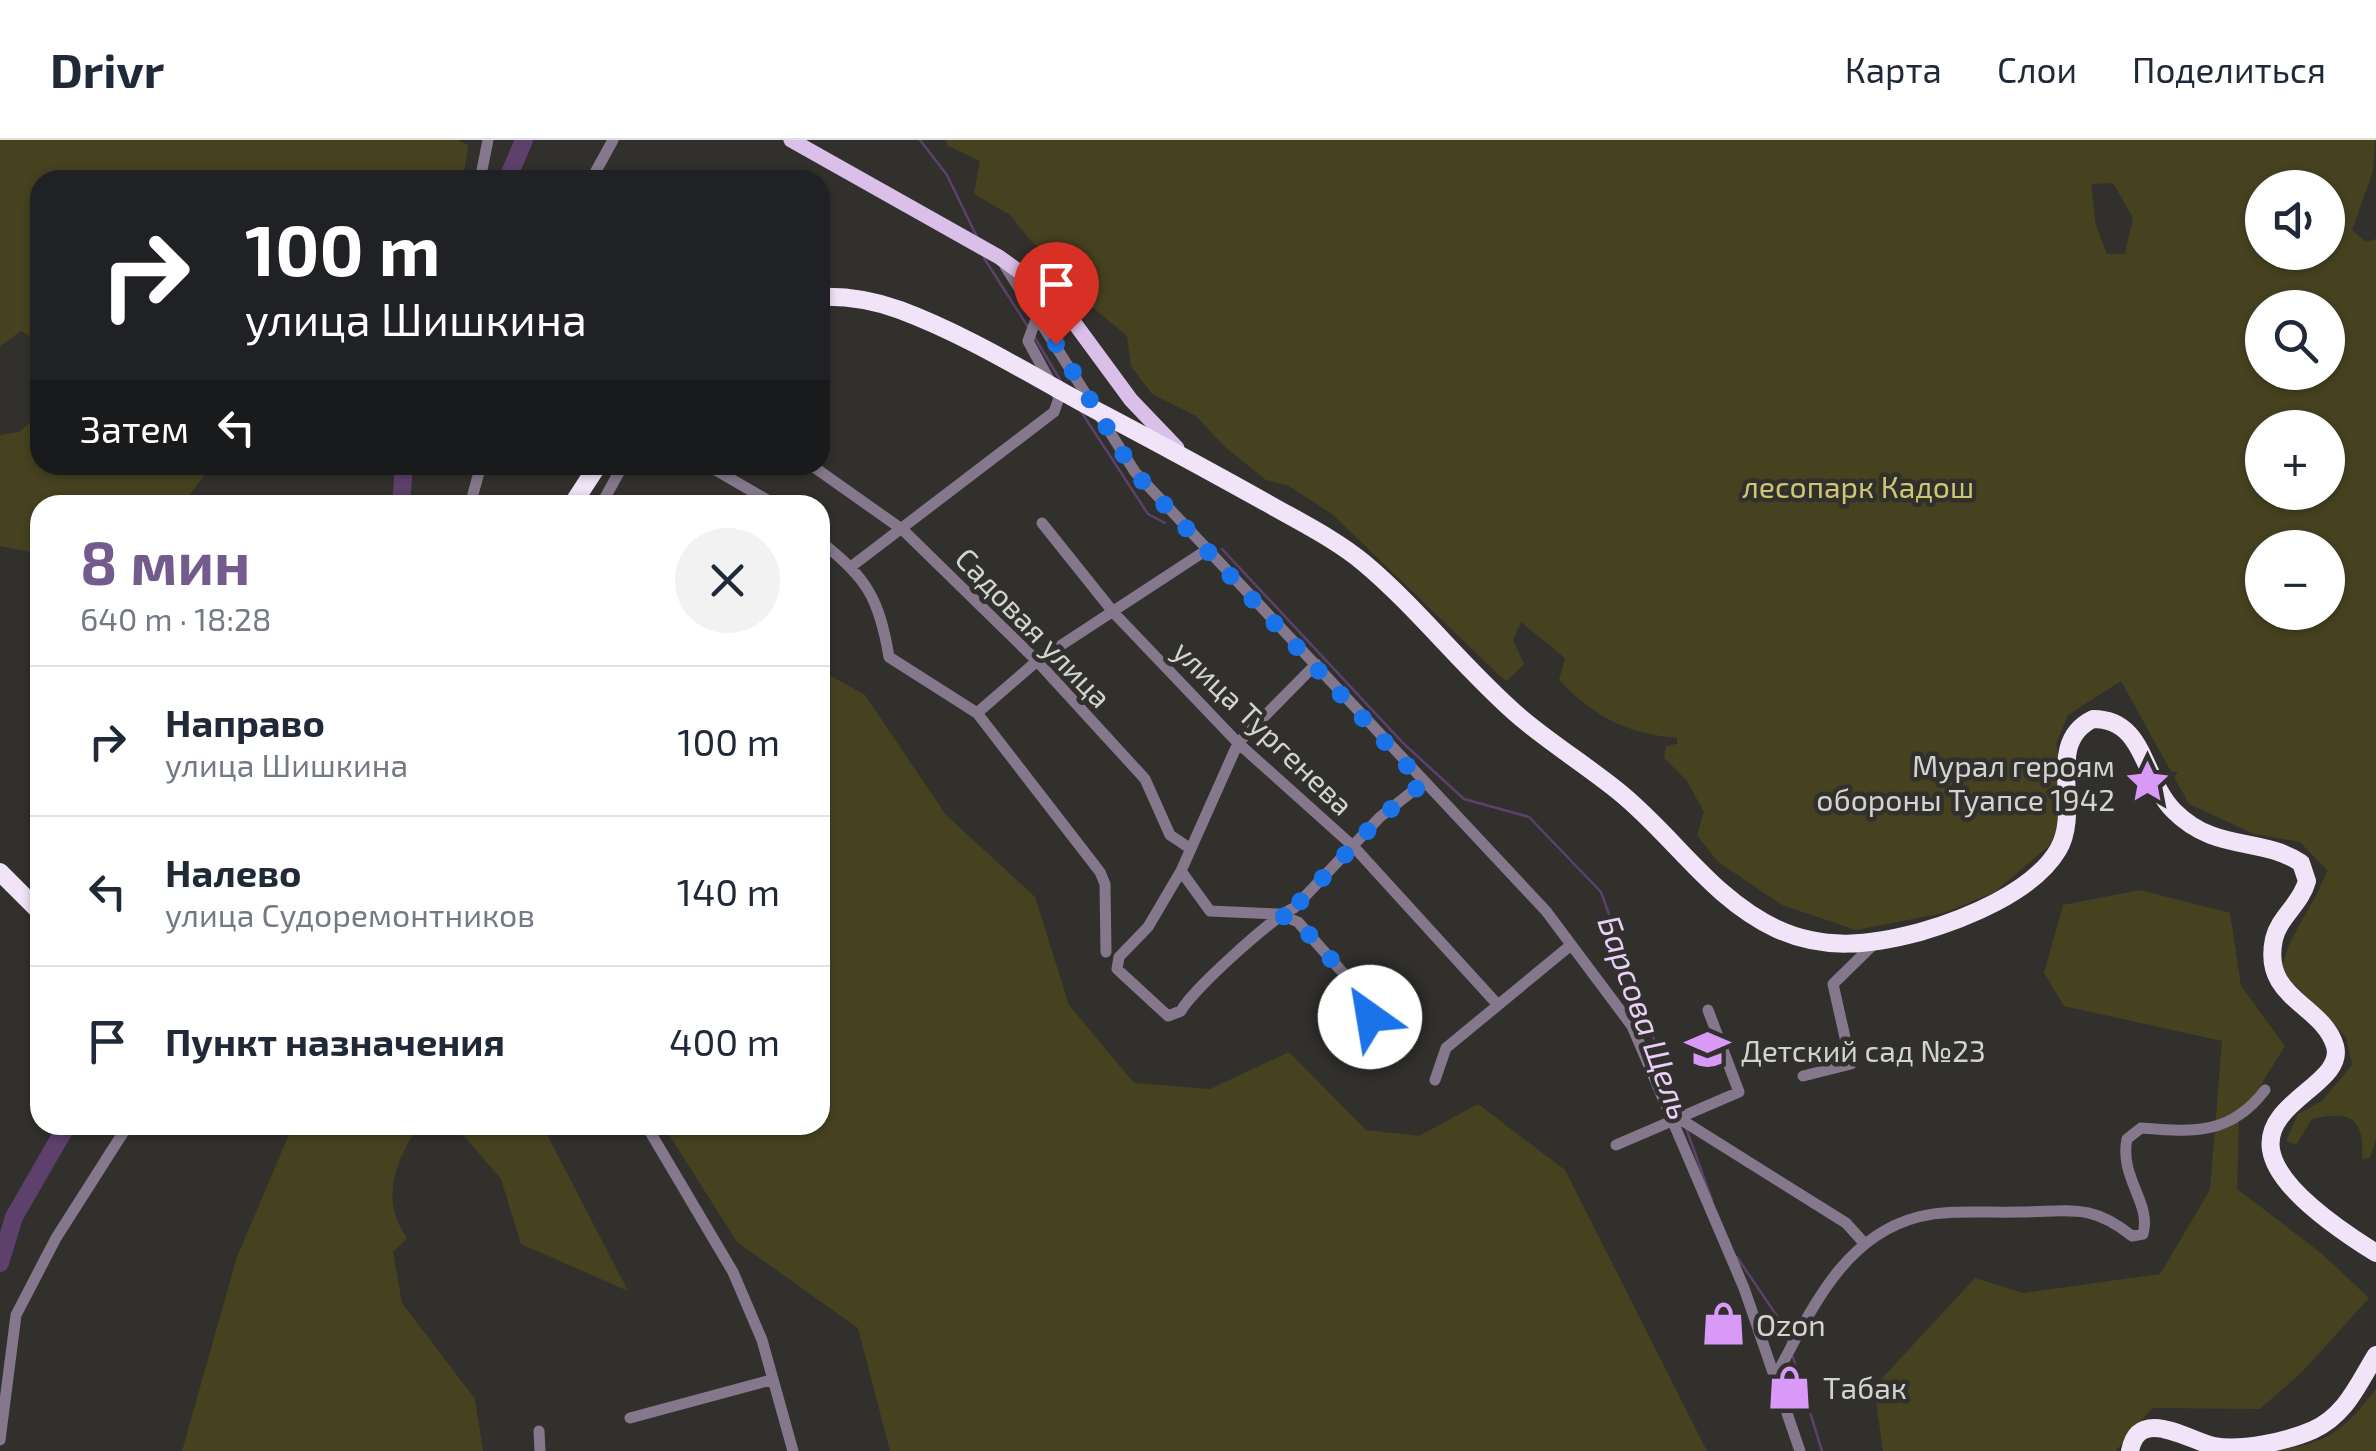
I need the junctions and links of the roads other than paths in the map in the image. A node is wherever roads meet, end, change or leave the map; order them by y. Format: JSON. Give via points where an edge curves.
{"nodes":[{"id":1,"x":488,"y":140,"type":"edge"},
{"id":2,"x":614,"y":140,"type":"edge"},
{"id":3,"x":791,"y":140,"type":"edge"},
{"id":4,"x":482,"y":170,"type":"edge"},
{"id":5,"x":597,"y":170,"type":"edge"},
{"id":6,"x":996,"y":255,"type":"junction"},
{"id":7,"x":830,"y":297,"type":"edge"},
{"id":8,"x":1035,"y":320,"type":"junction"},
{"id":9,"x":1196,"y":463,"type":"junction"},
{"id":10,"x":725,"y":475,"type":"edge"},
{"id":11,"x":825,"y":475,"type":"edge"},
{"id":12,"x":759,"y":495,"type":"edge"},
{"id":13,"x":1042,"y":523,"type":"dead end"},
{"id":14,"x":903,"y":530,"type":"junction"},
{"id":15,"x":830,"y":549,"type":"edge"},
{"id":16,"x":1205,"y":551,"type":"junction"},
{"id":17,"x":852,"y":566,"type":"junction"},
{"id":18,"x":1114,"y":613,"type":"junction"},
{"id":19,"x":1037,"y":661,"type":"junction"},
{"id":20,"x":1316,"y":664,"type":"junction"},
{"id":21,"x":977,"y":713,"type":"junction"},
{"id":22,"x":1238,"y":743,"type":"junction"},
{"id":23,"x":1423,"y":783,"type":"junction"},
{"id":24,"x":1354,"y":847,"type":"junction"},
{"id":25,"x":1191,"y":849,"type":"junction"},
{"id":26,"x":1181,"y":871,"type":"junction"},
{"id":27,"x":0,"y":872,"type":"edge"},
{"id":28,"x":30,"y":902,"type":"edge"},
{"id":29,"x":1278,"y":914,"type":"junction"},
{"id":30,"x":1875,"y":942,"type":"junction"},
{"id":31,"x":1571,"y":945,"type":"junction"},
{"id":32,"x":1106,"y":952,"type":"dead end"},
{"id":33,"x":1498,"y":1006,"type":"junction"},
{"id":34,"x":1708,"y":1010,"type":"dead end"},
{"id":35,"x":1344,"y":1049,"type":"dead end"},
{"id":36,"x":1803,"y":1076,"type":"dead end"},
{"id":37,"x":1435,"y":1080,"type":"dead end"},
{"id":38,"x":2265,"y":1090,"type":"dead end"},
{"id":39,"x":1675,"y":1120,"type":"junction"},
{"id":40,"x":122,"y":1135,"type":"edge"},
{"id":41,"x":652,"y":1135,"type":"edge"},
{"id":42,"x":1616,"y":1146,"type":"dead end"},
{"id":43,"x":1865,"y":1244,"type":"junction"},
{"id":44,"x":2376,"y":1254,"type":"edge"},
{"id":45,"x":2373,"y":1359,"type":"edge"},
{"id":46,"x":1775,"y":1377,"type":"junction"},
{"id":47,"x":771,"y":1380,"type":"junction"},
{"id":48,"x":630,"y":1418,"type":"dead end"},
{"id":49,"x":539,"y":1431,"type":"dead end"},
{"id":50,"x":0,"y":1440,"type":"edge"},
{"id":51,"x":540,"y":1451,"type":"edge"},
{"id":52,"x":793,"y":1451,"type":"edge"},
{"id":53,"x":1800,"y":1451,"type":"edge"},
{"id":54,"x":2130,"y":1451,"type":"edge"}],
"edges":[{"from":1,"to":4,"type":"street"},
{"from":2,"to":5,"type":"street"},
{"from":3,"to":6,"type":"main road"},
{"from":6,"to":8,"type":"street"},
{"from":6,"to":9,"type":"main road","via":[[1056,298],[1130,400]]},
{"from":7,"to":9,"type":"highway","via":[[900,310]]},
{"from":8,"to":14,"type":"street","via":[[1028,340],[1060,404]]},
{"from":8,"to":16,"type":"street","via":[[1134,472]]},
{"from":9,"to":30,"type":"highway","via":[[1364,563],[1520,717],[1641,810],[1730,900],[1808,940]]},
{"from":10,"to":12,"type":"street"},
{"from":11,"to":14,"type":"street","name":"Садовая улица"},
{"from":13,"to":18,"type":"street","name":"улица Тургенева"},
{"from":14,"to":17,"type":"street"},
{"from":14,"to":19,"type":"street","name":"Садовая улица"},
{"from":15,"to":17,"type":"street"},
{"from":16,"to":18,"type":"street"},
{"from":16,"to":20,"type":"street"},
{"from":17,"to":21,"type":"street","via":[[872,592],[888,656]]},
{"from":18,"to":19,"type":"street"},
{"from":18,"to":22,"type":"street","name":"улица Тургенева"},
{"from":19,"to":21,"type":"street"},
{"from":19,"to":25,"type":"street","name":"Садовая улица","via":[[1145,779],[1170,834]]},
{"from":20,"to":22,"type":"street"},
{"from":20,"to":23,"type":"street"},
{"from":21,"to":32,"type":"street","via":[[1100,872],[1106,884]]},
{"from":22,"to":24,"type":"street","name":"улица Тургенева"},
{"from":22,"to":25,"type":"street"},
{"from":23,"to":24,"type":"street"},
{"from":23,"to":31,"type":"street"},
{"from":24,"to":29,"type":"street","via":[[1294,908]]},
{"from":24,"to":33,"type":"street","name":"улица Тургенева"},
{"from":25,"to":26,"type":"street"},
{"from":26,"to":29,"type":"street","via":[[1210,911]]},
{"from":26,"to":29,"type":"street","via":[[1148,927],[1118,957],[1118,970],[1168,1016],[1181,1011]]},
{"from":27,"to":28,"type":"highway"},
{"from":29,"to":35,"type":"street","via":[[1298,922],[1367,1000],[1370,1017]]},
{"from":30,"to":36,"type":"street","via":[[1833,984],[1851,1064]]},
{"from":30,"to":44,"type":"highway","via":[[1964,915],[2043,870],[2068,824],[2070,736],[2093,719],[2119,722],[2132,733],[2169,806],[2189,826],[2300,863],[2307,881],[2274,938],[2274,972],[2326,1032],[2335,1062],[2280,1113],[2270,1128],[2270,1150],[2294,1193]]},
{"from":31,"to":33,"type":"street"},
{"from":31,"to":39,"type":"street","via":[[1632,1026]]},
{"from":33,"to":37,"type":"street","via":[[1446,1048]]},
{"from":34,"to":39,"type":"street","via":[[1739,1092]]},
{"from":38,"to":43,"type":"street","via":[[2255,1104],[2202,1133],[2141,1128],[2126,1139],[2126,1172],[2146,1224],[2143,1234],[2132,1236],[2093,1211],[1982,1212],[1918,1217]]},
{"from":39,"to":42,"type":"street"},
{"from":39,"to":43,"type":"street","via":[[1846,1223]]},
{"from":39,"to":46,"type":"street"},
{"from":40,"to":50,"type":"street","via":[[16,1315]]},
{"from":41,"to":47,"type":"street","via":[[733,1272]]},
{"from":43,"to":46,"type":"street","via":[[1823,1290]]},
{"from":45,"to":54,"type":"highway","via":[[2342,1411],[2314,1430],[2214,1446],[2152,1426]]},
{"from":46,"to":53,"type":"street"},
{"from":47,"to":48,"type":"street"},
{"from":47,"to":52,"type":"street"},
{"from":49,"to":51,"type":"street"}]}
